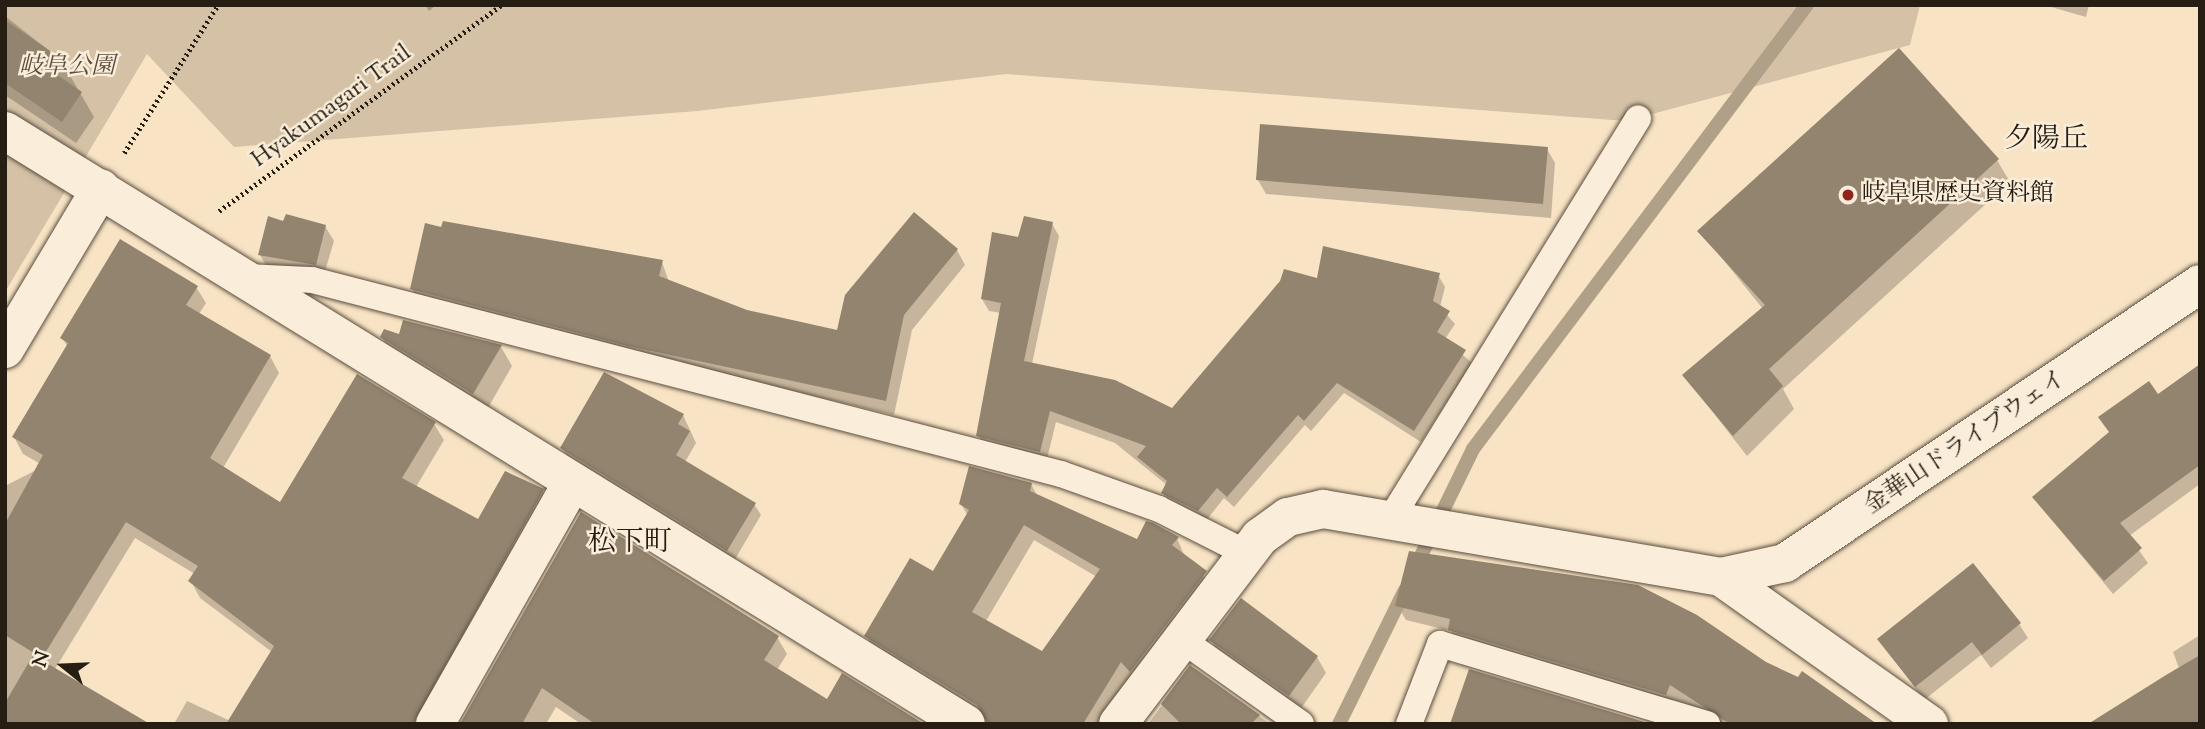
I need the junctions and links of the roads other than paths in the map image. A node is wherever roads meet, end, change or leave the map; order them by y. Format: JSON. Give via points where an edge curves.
{"nodes":[{"id":1,"x":1638,"y":118,"type":"dead end"},
{"id":2,"x":5,"y":131,"type":"edge"},
{"id":3,"x":101,"y":188,"type":"junction"},
{"id":4,"x":248,"y":277,"type":"junction"},
{"id":5,"x":2200,"y":284,"type":"edge"},
{"id":6,"x":5,"y":349,"type":"edge"},
{"id":7,"x":571,"y":485,"type":"junction"},
{"id":8,"x":1390,"y":520,"type":"junction"},
{"id":9,"x":1248,"y":554,"type":"junction"},
{"id":10,"x":1721,"y":577,"type":"junction"},
{"id":11,"x":1181,"y":639,"type":"junction"},
{"id":12,"x":435,"y":724,"type":"edge"},
{"id":13,"x":966,"y":724,"type":"edge"},
{"id":14,"x":1118,"y":724,"type":"edge"},
{"id":15,"x":1301,"y":724,"type":"edge"},
{"id":16,"x":1409,"y":724,"type":"edge"},
{"id":17,"x":1706,"y":724,"type":"edge"},
{"id":18,"x":1929,"y":724,"type":"edge"}],
"edges":[{"from":1,"to":8,"type":"lane"},
{"from":2,"to":3,"type":"street"},
{"from":3,"to":4,"type":"street"},
{"from":3,"to":6,"type":"street"},
{"from":4,"to":7,"type":"street"},
{"from":4,"to":9,"type":"lane","via":[[312,280],[1061,474],[1159,509]]},
{"from":5,"to":10,"type":"street","name":"金華山ドライブウェイ","via":[[1785,563]]},
{"from":7,"to":12,"type":"street"},
{"from":7,"to":13,"type":"street"},
{"from":8,"to":9,"type":"street","via":[[1323,509],[1288,517]]},
{"from":8,"to":10,"type":"street"},
{"from":9,"to":11,"type":"street"},
{"from":10,"to":18,"type":"street"},
{"from":11,"to":14,"type":"street"},
{"from":11,"to":15,"type":"lane"},
{"from":16,"to":17,"type":"lane","via":[[1440,644]]}]}
